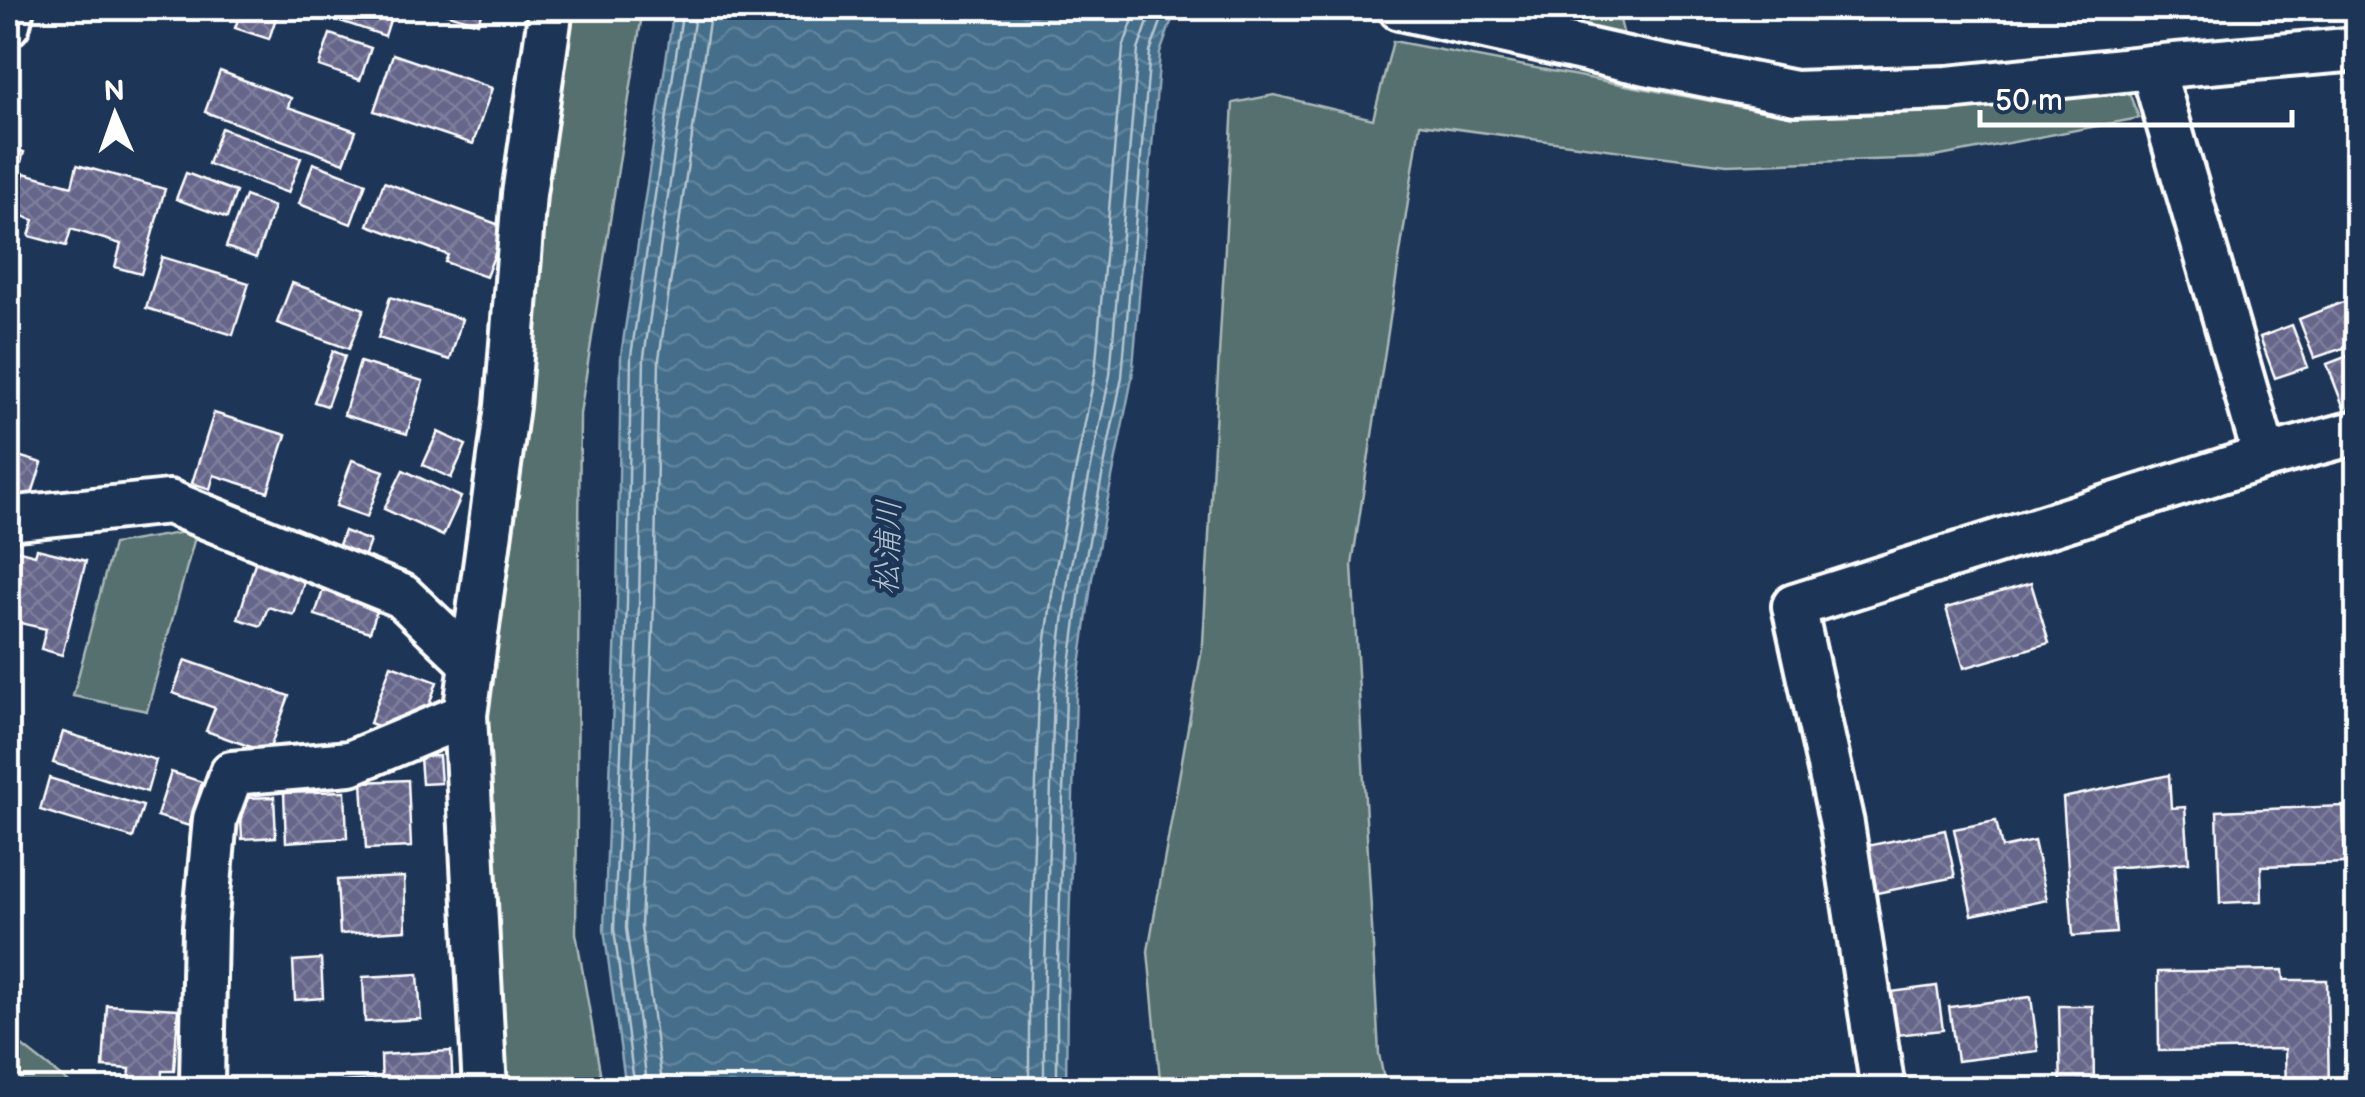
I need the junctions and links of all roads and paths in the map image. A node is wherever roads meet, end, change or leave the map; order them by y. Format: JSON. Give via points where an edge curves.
{"nodes":[{"id":1,"x":12,"y":8,"type":"edge"},
{"id":2,"x":552,"y":8,"type":"edge"},
{"id":3,"x":1400,"y":8,"type":"edge"},
{"id":4,"x":8,"y":24,"type":"edge"},
{"id":5,"x":2358,"y":50,"type":"edge"},
{"id":6,"x":2152,"y":66,"type":"junction"},
{"id":7,"x":2358,"y":432,"type":"edge"},
{"id":8,"x":2265,"y":456,"type":"junction"},
{"id":9,"x":8,"y":519,"type":"edge"},
{"id":10,"x":472,"y":664,"type":"junction"},
{"id":11,"x":465,"y":715,"type":"junction"},
{"id":12,"x":199,"y":1090,"type":"edge"},
{"id":13,"x":485,"y":1090,"type":"edge"},
{"id":14,"x":1883,"y":1090,"type":"edge"}],
"edges":[{"from":1,"to":4,"type":"street"},
{"from":2,"to":10,"type":"street","via":[[524,194],[508,406]]},
{"from":3,"to":6,"type":"street","via":[[1796,93],[1948,88]]},
{"from":5,"to":6,"type":"street"},
{"from":6,"to":8,"type":"street"},
{"from":7,"to":8,"type":"street"},
{"from":8,"to":14,"type":"street","via":[[1794,606],[1842,824]]},
{"from":9,"to":10,"type":"street","via":[[169,502],[402,596]]},
{"from":10,"to":11,"type":"street"},
{"from":11,"to":12,"type":"street","via":[[350,763],[232,773],[215,819]]},
{"from":11,"to":13,"type":"street"}]}
